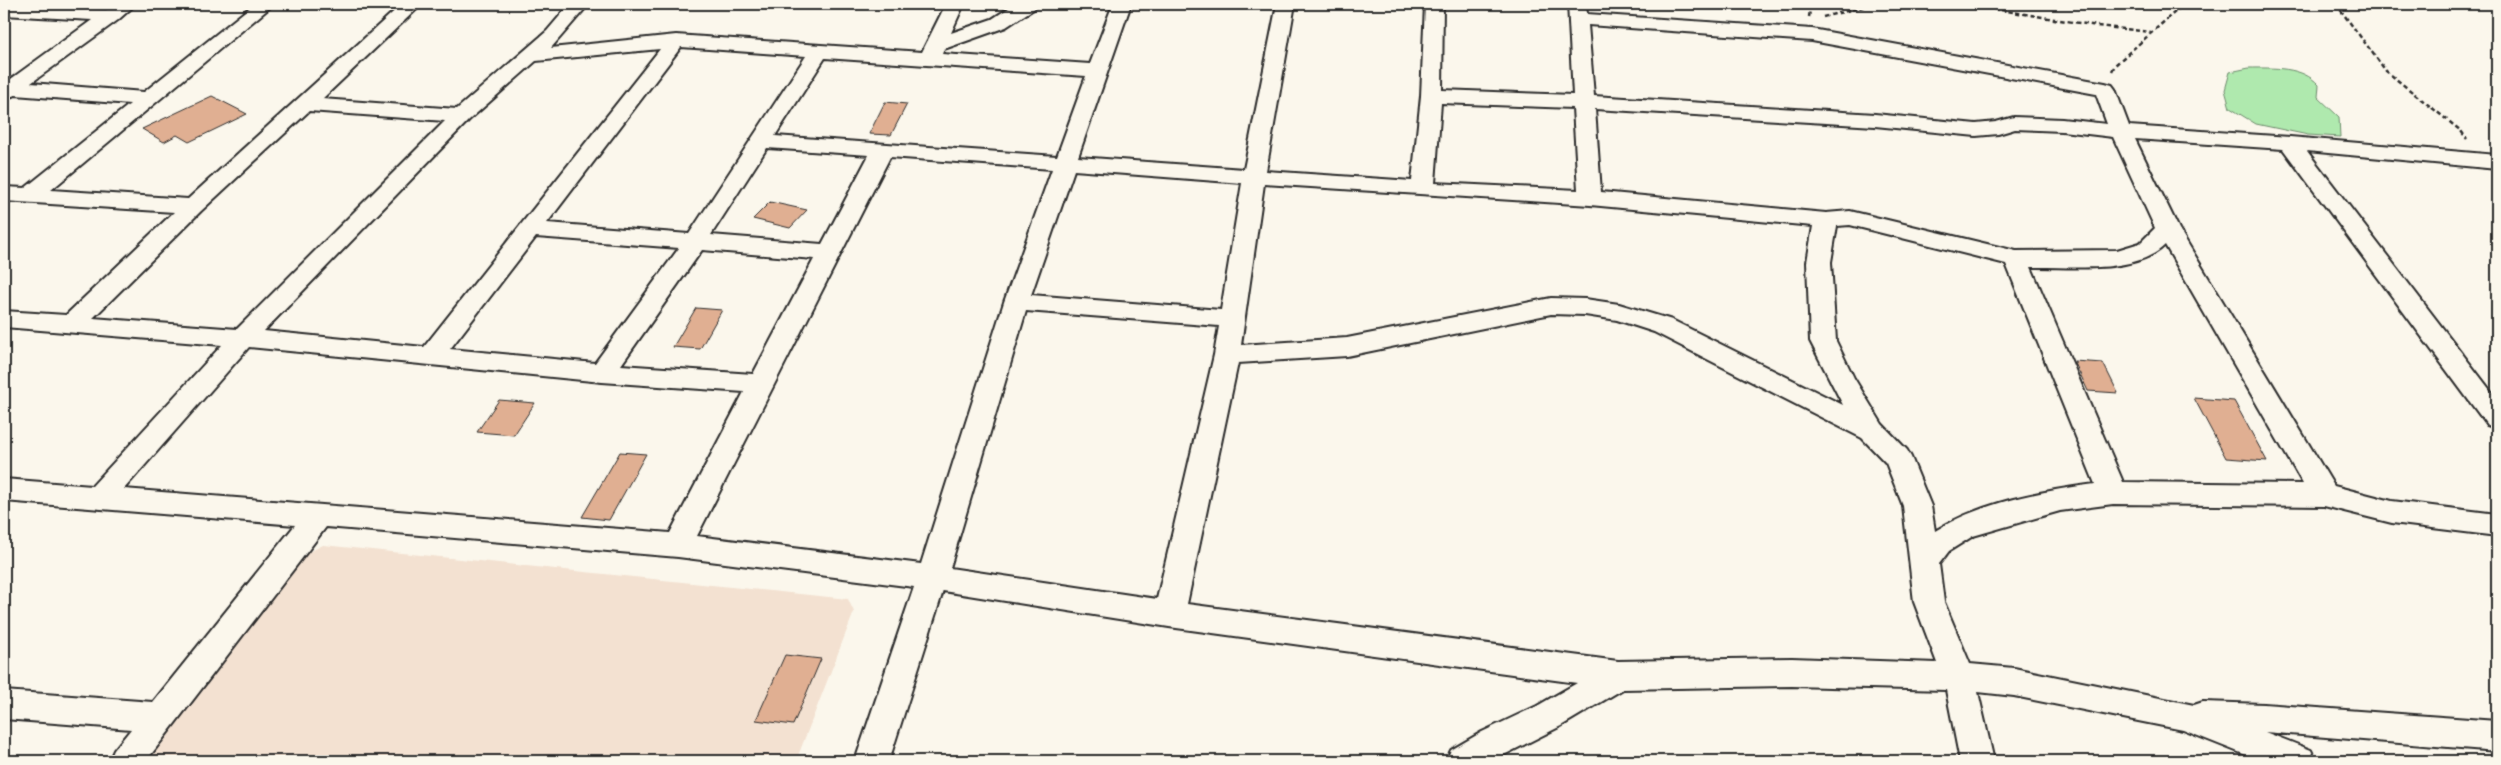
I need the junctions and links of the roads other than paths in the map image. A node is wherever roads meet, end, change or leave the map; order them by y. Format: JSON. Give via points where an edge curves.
{"nodes":[{"id":1,"x":127,"y":4,"type":"edge"},
{"id":2,"x":265,"y":4,"type":"edge"},
{"id":3,"x":413,"y":4,"type":"edge"},
{"id":4,"x":580,"y":4,"type":"edge"},
{"id":5,"x":955,"y":4,"type":"edge"},
{"id":6,"x":1028,"y":4,"type":"edge"},
{"id":7,"x":1122,"y":4,"type":"edge"},
{"id":8,"x":1286,"y":4,"type":"edge"},
{"id":9,"x":1434,"y":4,"type":"edge"},
{"id":10,"x":4,"y":9,"type":"edge"},
{"id":11,"x":1578,"y":11,"type":"edge"},
{"id":12,"x":111,"y":16,"type":"junction"},
{"id":13,"x":676,"y":41,"type":"junction"},
{"id":14,"x":819,"y":52,"type":"junction"},
{"id":15,"x":931,"y":53,"type":"junction"},
{"id":16,"x":530,"y":56,"type":"junction"},
{"id":17,"x":1098,"y":71,"type":"junction"},
{"id":18,"x":7,"y":91,"type":"edge"},
{"id":19,"x":1431,"y":96,"type":"junction"},
{"id":20,"x":150,"y":99,"type":"junction"},
{"id":21,"x":1584,"y":102,"type":"junction"},
{"id":22,"x":304,"y":104,"type":"junction"},
{"id":23,"x":462,"y":116,"type":"junction"},
{"id":24,"x":2121,"y":132,"type":"junction"},
{"id":25,"x":761,"y":141,"type":"junction"},
{"id":26,"x":2290,"y":143,"type":"junction"},
{"id":27,"x":883,"y":149,"type":"junction"},
{"id":28,"x":1066,"y":161,"type":"junction"},
{"id":29,"x":2493,"y":166,"type":"edge"},
{"id":30,"x":1254,"y":175,"type":"junction"},
{"id":31,"x":1422,"y":189,"type":"junction"},
{"id":32,"x":4,"y":194,"type":"edge"},
{"id":33,"x":31,"y":195,"type":"junction"},
{"id":34,"x":1590,"y":198,"type":"junction"},
{"id":35,"x":193,"y":206,"type":"junction"},
{"id":36,"x":1826,"y":220,"type":"junction"},
{"id":37,"x":530,"y":229,"type":"junction"},
{"id":38,"x":2167,"y":229,"type":"junction"},
{"id":39,"x":695,"y":242,"type":"junction"},
{"id":40,"x":828,"y":252,"type":"junction"},
{"id":41,"x":2016,"y":259,"type":"junction"},
{"id":42,"x":1016,"y":302,"type":"junction"},
{"id":43,"x":4,"y":319,"type":"edge"},
{"id":44,"x":1232,"y":319,"type":"junction"},
{"id":45,"x":73,"y":323,"type":"junction"},
{"id":46,"x":243,"y":338,"type":"junction"},
{"id":47,"x":1227,"y":355,"type":"junction"},
{"id":48,"x":430,"y":357,"type":"junction"},
{"id":49,"x":602,"y":373,"type":"junction"},
{"id":50,"x":763,"y":384,"type":"junction"},
{"id":51,"x":2497,"y":418,"type":"edge"},
{"id":52,"x":1872,"y":430,"type":"junction"},
{"id":53,"x":4,"y":490,"type":"edge"},
{"id":54,"x":2113,"y":493,"type":"junction"},
{"id":55,"x":2324,"y":495,"type":"junction"},
{"id":56,"x":98,"y":499,"type":"junction"},
{"id":57,"x":319,"y":515,"type":"junction"},
{"id":58,"x":2497,"y":525,"type":"edge"},
{"id":59,"x":678,"y":544,"type":"junction"},
{"id":60,"x":1923,"y":562,"type":"junction"},
{"id":61,"x":932,"y":577,"type":"junction"},
{"id":62,"x":1169,"y":614,"type":"junction"},
{"id":63,"x":1618,"y":675,"type":"junction"},
{"id":64,"x":1958,"y":677,"type":"junction"},
{"id":65,"x":4,"y":705,"type":"edge"},
{"id":66,"x":2184,"y":716,"type":"junction"},
{"id":67,"x":161,"y":717,"type":"junction"},
{"id":68,"x":2497,"y":736,"type":"edge"},
{"id":69,"x":126,"y":761,"type":"edge"},
{"id":70,"x":872,"y":761,"type":"edge"},
{"id":71,"x":1463,"y":761,"type":"edge"},
{"id":72,"x":1978,"y":761,"type":"edge"},
{"id":73,"x":2299,"y":761,"type":"edge"}],
"edges":[{"from":1,"to":12,"type":"street"},
{"from":2,"to":20,"type":"street"},
{"from":3,"to":22,"type":"street"},
{"from":4,"to":16,"type":"street","via":[[554,35]]},
{"from":5,"to":15,"type":"street"},
{"from":6,"to":15,"type":"street","via":[[999,23]]},
{"from":7,"to":17,"type":"street"},
{"from":8,"to":30,"type":"street"},
{"from":9,"to":19,"type":"street"},
{"from":10,"to":12,"type":"street"},
{"from":11,"to":21,"type":"street"},
{"from":11,"to":24,"type":"street","via":[[1812,35],[2105,89]]},
{"from":12,"to":18,"type":"street"},
{"from":13,"to":14,"type":"street"},
{"from":13,"to":16,"type":"street"},
{"from":13,"to":37,"type":"street"},
{"from":14,"to":15,"type":"street"},
{"from":14,"to":25,"type":"street"},
{"from":15,"to":17,"type":"street"},
{"from":16,"to":23,"type":"street"},
{"from":17,"to":28,"type":"street"},
{"from":18,"to":20,"type":"street"},
{"from":19,"to":21,"type":"street"},
{"from":19,"to":31,"type":"street"},
{"from":20,"to":33,"type":"street"},
{"from":21,"to":24,"type":"street","via":[[1875,120],[1976,130],[2014,123]]},
{"from":21,"to":34,"type":"street"},
{"from":22,"to":23,"type":"street"},
{"from":22,"to":35,"type":"street"},
{"from":23,"to":46,"type":"street"},
{"from":24,"to":26,"type":"street"},
{"from":24,"to":38,"type":"street"},
{"from":25,"to":27,"type":"street"},
{"from":25,"to":39,"type":"street"},
{"from":26,"to":29,"type":"street"},
{"from":26,"to":51,"type":"street"},
{"from":27,"to":28,"type":"street"},
{"from":27,"to":40,"type":"street"},
{"from":28,"to":30,"type":"street"},
{"from":28,"to":42,"type":"street"},
{"from":30,"to":31,"type":"street"},
{"from":30,"to":44,"type":"street"},
{"from":31,"to":34,"type":"street"},
{"from":32,"to":33,"type":"street"},
{"from":33,"to":35,"type":"street"},
{"from":34,"to":36,"type":"street"},
{"from":35,"to":45,"type":"street"},
{"from":36,"to":41,"type":"street","via":[[1850,218]]},
{"from":36,"to":52,"type":"street","via":[[1819,262],[1823,341],[1841,379]]},
{"from":37,"to":39,"type":"street"},
{"from":37,"to":48,"type":"street"},
{"from":38,"to":41,"type":"street","via":[[2148,248],[2119,258]]},
{"from":38,"to":55,"type":"street"},
{"from":39,"to":40,"type":"street"},
{"from":39,"to":49,"type":"street"},
{"from":40,"to":50,"type":"street"},
{"from":41,"to":54,"type":"street"},
{"from":42,"to":44,"type":"street"},
{"from":42,"to":61,"type":"street"},
{"from":43,"to":45,"type":"street"},
{"from":44,"to":47,"type":"street"},
{"from":45,"to":46,"type":"street"},
{"from":46,"to":48,"type":"street"},
{"from":46,"to":56,"type":"street"},
{"from":47,"to":52,"type":"street","via":[[1347,347],[1551,306],[1585,307],[1619,312],[1663,326]]},
{"from":47,"to":62,"type":"street"},
{"from":48,"to":49,"type":"street"},
{"from":49,"to":50,"type":"street"},
{"from":50,"to":59,"type":"street"},
{"from":52,"to":60,"type":"street","via":[[1897,457],[1908,481],[1917,506]]},
{"from":53,"to":56,"type":"street"},
{"from":54,"to":55,"type":"street"},
{"from":54,"to":60,"type":"street","via":[[2034,506],[1963,528],[1939,543]]},
{"from":55,"to":58,"type":"street","via":[[2392,512]]},
{"from":56,"to":57,"type":"street"},
{"from":57,"to":59,"type":"street"},
{"from":57,"to":67,"type":"street"},
{"from":59,"to":61,"type":"street"},
{"from":60,"to":64,"type":"street","via":[[1930,602]]},
{"from":61,"to":62,"type":"street"},
{"from":61,"to":70,"type":"street"},
{"from":62,"to":63,"type":"street"},
{"from":63,"to":64,"type":"street","via":[[1792,672]]},
{"from":63,"to":71,"type":"street"},
{"from":64,"to":66,"type":"street","via":[[2014,682]]},
{"from":64,"to":72,"type":"street"},
{"from":65,"to":67,"type":"street"},
{"from":66,"to":68,"type":"street","via":[[2264,718]]},
{"from":66,"to":73,"type":"street"},
{"from":67,"to":69,"type":"street"}]}
